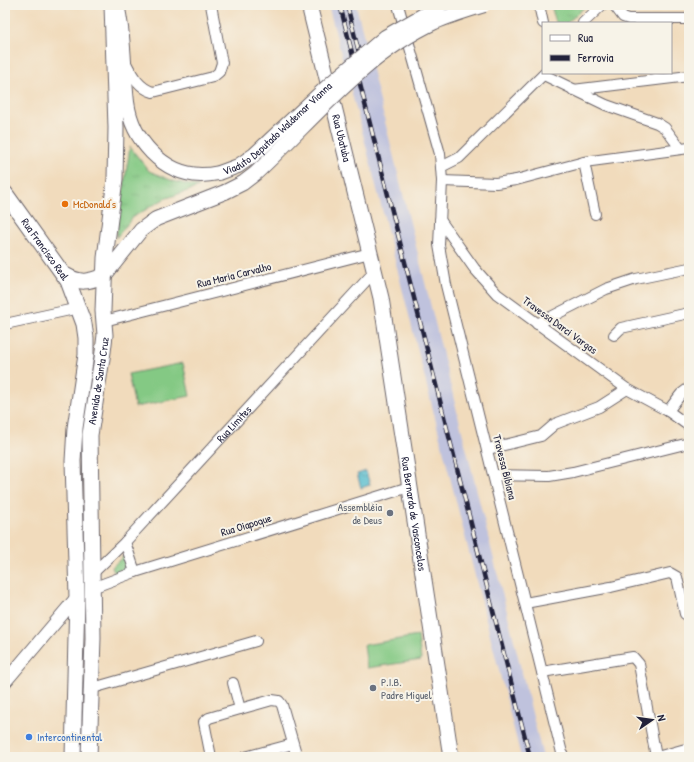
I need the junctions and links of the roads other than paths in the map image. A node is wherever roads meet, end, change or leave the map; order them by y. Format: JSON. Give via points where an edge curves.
{"nodes":[{"id":1,"x":112,"y":5,"type":"edge"},
{"id":2,"x":117,"y":5,"type":"edge"},
{"id":3,"x":211,"y":5,"type":"edge"},
{"id":4,"x":309,"y":5,"type":"edge"},
{"id":5,"x":398,"y":5,"type":"edge"},
{"id":6,"x":441,"y":5,"type":"edge"},
{"id":7,"x":484,"y":5,"type":"edge"},
{"id":8,"x":539,"y":5,"type":"edge"},
{"id":9,"x":602,"y":5,"type":"edge"},
{"id":10,"x":614,"y":5,"type":"edge"},
{"id":11,"x":689,"y":19,"type":"edge"},
{"id":12,"x":543,"y":22,"type":"edge"},
{"id":13,"x":583,"y":22,"type":"edge"},
{"id":14,"x":124,"y":60,"type":"junction"},
{"id":15,"x":545,"y":74,"type":"edge"},
{"id":16,"x":689,"y":76,"type":"edge"},
{"id":17,"x":572,"y":90,"type":"junction"},
{"id":18,"x":685,"y":148,"type":"edge"},
{"id":19,"x":584,"y":162,"type":"junction"},
{"id":20,"x":441,"y":167,"type":"junction"},
{"id":21,"x":442,"y":181,"type":"junction"},
{"id":22,"x":5,"y":193,"type":"edge"},
{"id":23,"x":595,"y":214,"type":"dead end"},
{"id":24,"x":440,"y":220,"type":"junction"},
{"id":25,"x":370,"y":253,"type":"junction"},
{"id":26,"x":689,"y":268,"type":"edge"},
{"id":27,"x":375,"y":271,"type":"junction"},
{"id":28,"x":104,"y":276,"type":"junction"},
{"id":29,"x":68,"y":282,"type":"junction"},
{"id":30,"x":79,"y":308,"type":"junction"},
{"id":31,"x":58,"y":312,"type":"junction"},
{"id":32,"x":689,"y":313,"type":"edge"},
{"id":33,"x":104,"y":321,"type":"junction"},
{"id":34,"x":5,"y":324,"type":"edge"},
{"id":35,"x":537,"y":324,"type":"junction"},
{"id":36,"x":614,"y":335,"type":"dead end"},
{"id":37,"x":628,"y":388,"type":"junction"},
{"id":38,"x":689,"y":388,"type":"edge"},
{"id":39,"x":668,"y":411,"type":"junction"},
{"id":40,"x":689,"y":426,"type":"edge"},
{"id":41,"x":689,"y":443,"type":"edge"},
{"id":42,"x":488,"y":449,"type":"junction"},
{"id":43,"x":494,"y":475,"type":"junction"},
{"id":44,"x":409,"y":487,"type":"junction"},
{"id":45,"x":125,"y":542,"type":"junction"},
{"id":46,"x":135,"y":572,"type":"junction"},
{"id":47,"x":91,"y":581,"type":"junction"},
{"id":48,"x":77,"y":597,"type":"junction"},
{"id":49,"x":525,"y":603,"type":"junction"},
{"id":50,"x":685,"y":614,"type":"dead end"},
{"id":51,"x":256,"y":641,"type":"dead end"},
{"id":52,"x":542,"y":672,"type":"junction"},
{"id":53,"x":5,"y":682,"type":"edge"},
{"id":54,"x":233,"y":683,"type":"dead end"},
{"id":55,"x":93,"y":688,"type":"junction"},
{"id":56,"x":240,"y":709,"type":"junction"},
{"id":57,"x":294,"y":744,"type":"junction"},
{"id":58,"x":689,"y":748,"type":"edge"},
{"id":59,"x":73,"y":757,"type":"edge"},
{"id":60,"x":89,"y":757,"type":"edge"},
{"id":61,"x":211,"y":757,"type":"edge"},
{"id":62,"x":245,"y":757,"type":"edge"},
{"id":63,"x":297,"y":757,"type":"edge"},
{"id":64,"x":451,"y":757,"type":"edge"},
{"id":65,"x":563,"y":757,"type":"edge"},
{"id":66,"x":656,"y":757,"type":"edge"}],
"edges":[{"from":1,"to":28,"type":"main road","name":"Avenida de Santa Cruz","via":[[116,149]]},
{"from":2,"to":14,"type":"main road","name":"Viaduto Deputado Waldemar Vianna"},
{"from":3,"to":14,"type":"street","via":[[222,63],[219,72],[208,80],[153,92],[144,89],[138,83]]},
{"from":4,"to":25,"type":"main road","name":"Rua Ubatuba"},
{"from":5,"to":20,"type":"street","name":"Travessa Bibiana","via":[[437,142]]},
{"from":6,"to":14,"type":"main road","name":"Viaduto Deputado Waldemar Vianna","bridge":true,"via":[[385,37],[254,155],[238,166],[219,173],[202,175],[176,170],[162,162],[149,149],[139,136],[129,112]]},
{"from":7,"to":28,"type":"main road","name":"Viaduto Deputado Waldemar Vianna","bridge":true,"via":[[434,23],[394,47],[350,83],[256,173],[225,192],[156,219],[141,230]]},
{"from":8,"to":12,"type":"street"},
{"from":9,"to":13,"type":"street"},
{"from":10,"to":11,"type":"street","via":[[623,17],[629,19]]},
{"from":15,"to":17,"type":"street"},
{"from":15,"to":20,"type":"street","via":[[459,158]]},
{"from":16,"to":17,"type":"street"},
{"from":17,"to":18,"type":"street","via":[[657,123]]},
{"from":18,"to":19,"type":"street"},
{"from":19,"to":21,"type":"street","via":[[496,183]]},
{"from":19,"to":23,"type":"street"},
{"from":20,"to":21,"type":"street","name":"Travessa Bibiana"},
{"from":21,"to":24,"type":"street","name":"Travessa Bibiana"},
{"from":22,"to":29,"type":"main road","name":"Rua Francisco Real"},
{"from":24,"to":35,"type":"street","name":"Travessa Darci Vargas","via":[[483,280],[497,294]]},
{"from":24,"to":42,"type":"street","name":"Travessa Bibiana","via":[[439,245],[446,285]]},
{"from":25,"to":27,"type":"main road","name":"Rua Ubatuba"},
{"from":25,"to":33,"type":"street","name":"Rua Maria Carvalho"},
{"from":26,"to":35,"type":"street","via":[[636,279],[606,290]]},
{"from":27,"to":44,"type":"main road","name":"Rua Bernardo de Vasconcelos","via":[[388,339]]},
{"from":27,"to":45,"type":"street","name":"Rua Limites"},
{"from":28,"to":29,"type":"main road","via":[[90,282]]},
{"from":28,"to":33,"type":"main road","name":"Avenida de Santa Cruz"},
{"from":29,"to":30,"type":"main road","name":"Rua Francisco Real"},
{"from":29,"to":31,"type":"street","via":[[64,305]]},
{"from":30,"to":31,"type":"street"},
{"from":30,"to":48,"type":"main road","name":"Avenida de Santa Cruz","via":[[86,338],[86,355],[75,428],[73,461]]},
{"from":31,"to":34,"type":"street"},
{"from":32,"to":36,"type":"street","via":[[621,328]]},
{"from":33,"to":47,"type":"main road","name":"Avenida de Santa Cruz","via":[[103,352],[90,435]]},
{"from":35,"to":37,"type":"street","name":"Travessa Darci Vargas"},
{"from":37,"to":39,"type":"street","name":"Travessa Darci Vargas"},
{"from":37,"to":42,"type":"street","via":[[599,407],[555,424],[541,436]]},
{"from":38,"to":39,"type":"street"},
{"from":39,"to":40,"type":"street","name":"Travessa Darci Vargas"},
{"from":41,"to":43,"type":"street","via":[[549,476]]},
{"from":42,"to":43,"type":"street","name":"Travessa Bibiana"},
{"from":43,"to":49,"type":"street","name":"Travessa Bibiana"},
{"from":44,"to":46,"type":"street","name":"Rua Oiapoque"},
{"from":44,"to":64,"type":"main road","name":"Rua Bernardo de Vasconcelos"},
{"from":45,"to":46,"type":"street"},
{"from":45,"to":47,"type":"street","name":"Rua Limites"},
{"from":46,"to":47,"type":"street","name":"Rua Oiapoque"},
{"from":47,"to":55,"type":"main road","name":"Avenida de Santa Cruz"},
{"from":48,"to":53,"type":"street"},
{"from":48,"to":59,"type":"main road","name":"Avenida de Santa Cruz"},
{"from":49,"to":50,"type":"street","via":[[674,574]]},
{"from":49,"to":52,"type":"street","name":"Travessa Bibiana"},
{"from":51,"to":55,"type":"street"},
{"from":52,"to":65,"type":"street","name":"Travessa Bibiana"},
{"from":52,"to":66,"type":"street","via":[[633,657],[639,664]]},
{"from":54,"to":56,"type":"street"},
{"from":55,"to":60,"type":"main road","name":"Avenida de Santa Cruz"},
{"from":56,"to":57,"type":"street","via":[[272,700],[279,701]]},
{"from":56,"to":61,"type":"street","via":[[209,718],[204,722]]},
{"from":57,"to":62,"type":"street"},
{"from":57,"to":63,"type":"street"},
{"from":58,"to":66,"type":"street"}]}
